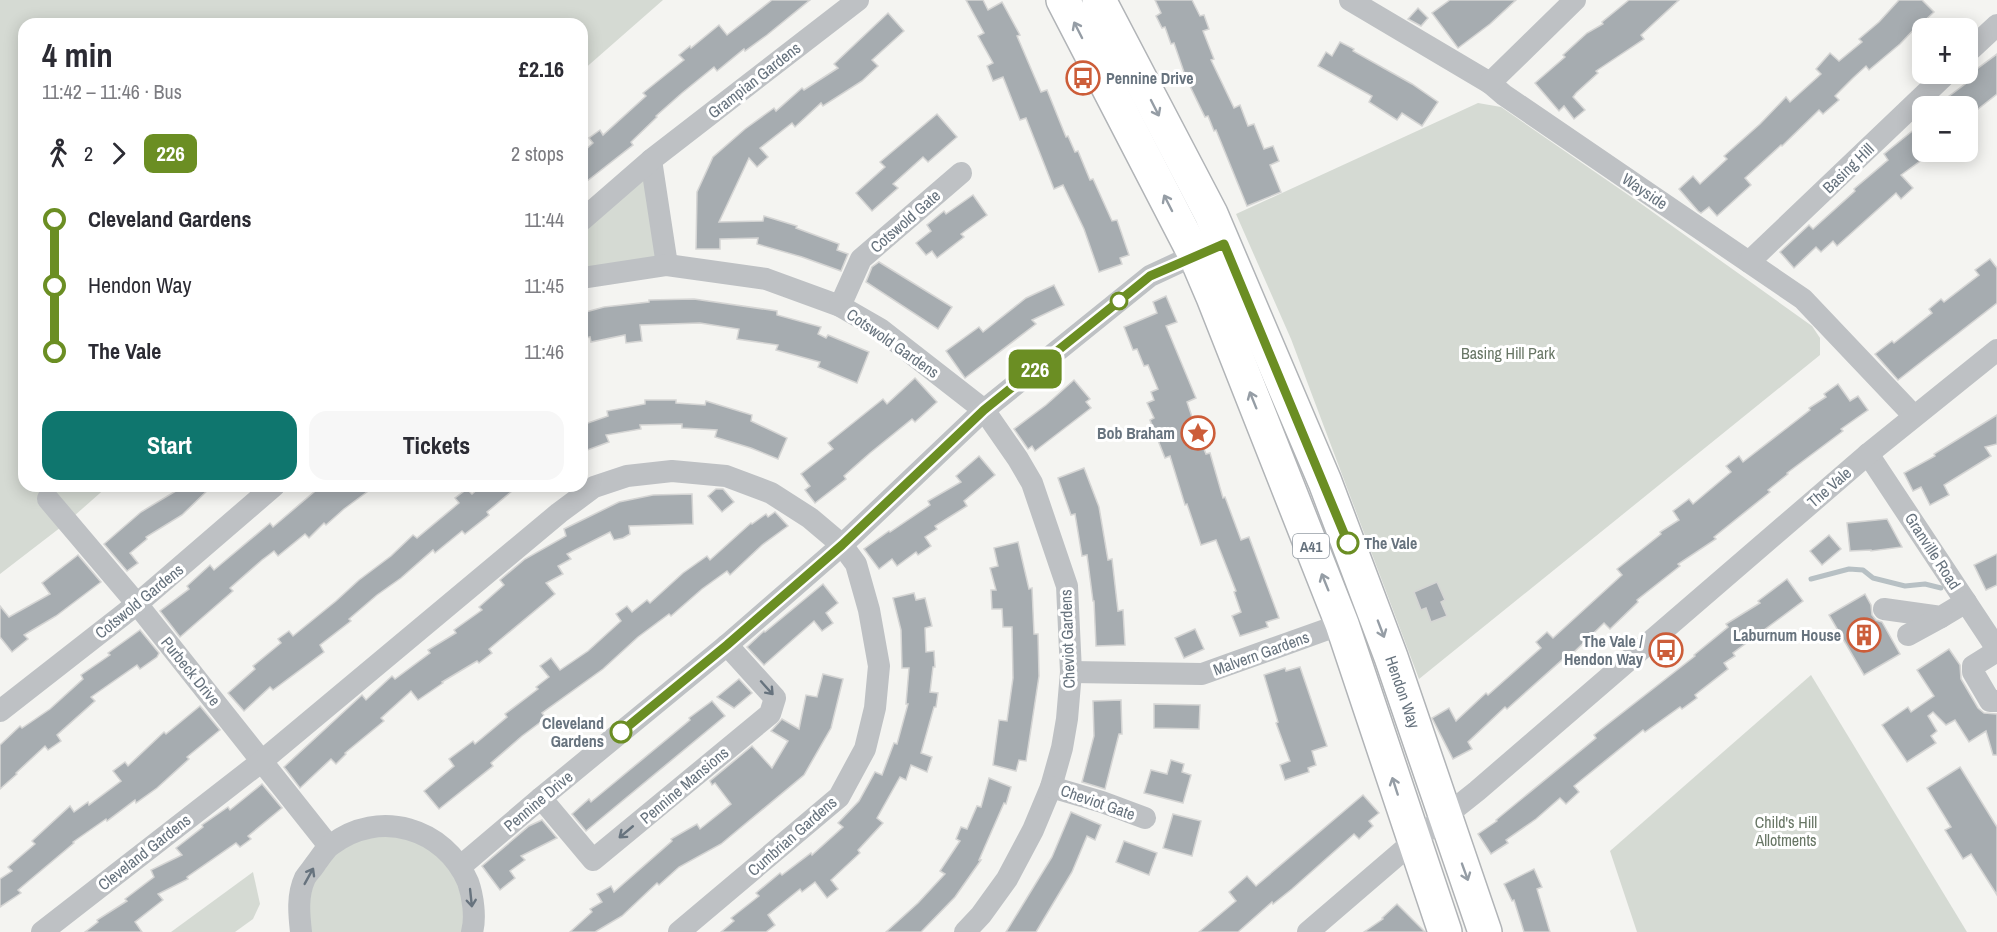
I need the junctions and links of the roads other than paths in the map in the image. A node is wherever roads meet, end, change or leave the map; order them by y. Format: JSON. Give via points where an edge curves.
{"nodes":[{"id":1,"x":858,"y":0,"type":"edge"},
{"id":2,"x":1063,"y":0,"type":"edge"},
{"id":3,"x":1099,"y":0,"type":"edge"},
{"id":4,"x":1350,"y":0,"type":"edge"},
{"id":5,"x":1575,"y":0,"type":"edge"},
{"id":6,"x":1997,"y":25,"type":"edge"},
{"id":7,"x":1978,"y":43,"type":"edge"},
{"id":8,"x":1490,"y":83,"type":"junction"},
{"id":9,"x":1936,"y":84,"type":"edge"},
{"id":10,"x":651,"y":160,"type":"junction"},
{"id":11,"x":961,"y":172,"type":"dead end"},
{"id":12,"x":588,"y":215,"type":"edge"},
{"id":13,"x":1210,"y":249,"type":"junction"},
{"id":14,"x":1749,"y":262,"type":"junction"},
{"id":15,"x":667,"y":266,"type":"junction"},
{"id":16,"x":588,"y":277,"type":"edge"},
{"id":17,"x":840,"y":306,"type":"junction"},
{"id":18,"x":1997,"y":350,"type":"edge"},
{"id":19,"x":1997,"y":373,"type":"edge"},
{"id":20,"x":1958,"y":381,"type":"junction"},
{"id":21,"x":984,"y":410,"type":"junction"},
{"id":22,"x":1914,"y":416,"type":"junction"},
{"id":23,"x":1868,"y":454,"type":"junction"},
{"id":24,"x":588,"y":491,"type":"edge"},
{"id":25,"x":266,"y":492,"type":"edge"},
{"id":26,"x":587,"y":492,"type":"edge"},
{"id":27,"x":48,"y":499,"type":"dead end"},
{"id":28,"x":842,"y":545,"type":"junction"},
{"id":29,"x":1966,"y":602,"type":"junction"},
{"id":30,"x":137,"y":604,"type":"junction"},
{"id":31,"x":1884,"y":609,"type":"dead end"},
{"id":32,"x":1941,"y":617,"type":"junction"},
{"id":33,"x":1342,"y":624,"type":"junction"},
{"id":34,"x":1908,"y":635,"type":"dead end"},
{"id":35,"x":1994,"y":640,"type":"edge"},
{"id":36,"x":727,"y":645,"type":"junction"},
{"id":37,"x":1071,"y":672,"type":"junction"},
{"id":38,"x":1997,"y":701,"type":"edge"},
{"id":39,"x":0,"y":711,"type":"edge"},
{"id":40,"x":262,"y":760,"type":"junction"},
{"id":41,"x":1051,"y":787,"type":"junction"},
{"id":42,"x":541,"y":798,"type":"junction"},
{"id":43,"x":1445,"y":817,"type":"junction"},
{"id":44,"x":1145,"y":818,"type":"dead end"},
{"id":45,"x":1414,"y":841,"type":"junction"},
{"id":46,"x":329,"y":846,"type":"junction"},
{"id":47,"x":461,"y":866,"type":"junction"},
{"id":48,"x":42,"y":932,"type":"edge"},
{"id":49,"x":301,"y":932,"type":"edge"},
{"id":50,"x":472,"y":932,"type":"edge"},
{"id":51,"x":679,"y":932,"type":"edge"},
{"id":52,"x":965,"y":932,"type":"edge"},
{"id":53,"x":1308,"y":932,"type":"edge"},
{"id":54,"x":1445,"y":932,"type":"edge"},
{"id":55,"x":1485,"y":932,"type":"edge"}],
"edges":[{"from":1,"to":10,"type":"street","name":"Grampian Gardens"},
{"from":13,"to":2,"type":"highway","name":"Hendon Way","number":"A41","one_way":true},
{"from":3,"to":13,"type":"highway","name":"Hendon Way","number":"A41","one_way":true,"via":[[1211,214]]},
{"from":4,"to":8,"type":"street","name":"Wayside"},
{"from":5,"to":8,"type":"street"},
{"from":6,"to":7,"type":"street"},
{"from":8,"to":14,"type":"street","name":"Wayside"},
{"from":9,"to":14,"type":"street","name":"Basing Hill"},
{"from":10,"to":12,"type":"street","name":"Grampian Gardens"},
{"from":10,"to":15,"type":"street"},
{"from":11,"to":17,"type":"street","name":"Cotswold Gate","via":[[861,259]]},
{"from":13,"to":21,"type":"street","name":"Pennine Drive","via":[[1150,276]]},
{"from":33,"to":13,"type":"highway","name":"Hendon Way","number":"A41","one_way":true},
{"from":13,"to":43,"type":"highway","name":"Hendon Way","number":"A41","one_way":true,"via":[[1325,482],[1391,657]]},
{"from":14,"to":22,"type":"street","name":"Wayside","via":[[1803,299]]},
{"from":15,"to":16,"type":"street","name":"Cotswold Gardens"},
{"from":15,"to":17,"type":"street","name":"Cotswold Gardens","via":[[766,279]]},
{"from":17,"to":21,"type":"street","name":"Cotswold Gardens","via":[[880,330]]},
{"from":18,"to":20,"type":"street","name":"The Vale"},
{"from":19,"to":20,"type":"street"},
{"from":20,"to":22,"type":"street","name":"The Vale"},
{"from":21,"to":28,"type":"street","name":"Pennine Drive"},
{"from":21,"to":37,"type":"street","name":"Cheviot Gardens","via":[[1032,483],[1067,586]]},
{"from":22,"to":23,"type":"street","name":"The Vale"},
{"from":23,"to":29,"type":"street","name":"Granville Road"},
{"from":23,"to":43,"type":"street","name":"The Vale"},
{"from":24,"to":28,"type":"street","name":"Cleveland Gardens","via":[[627,476],[672,471],[726,476],[771,493]]},
{"from":25,"to":30,"type":"street","name":"Cotswold Gardens"},
{"from":26,"to":40,"type":"street","name":"Cleveland Gardens"},
{"from":27,"to":30,"type":"street","name":"Purbeck Drive"},
{"from":28,"to":36,"type":"street","name":"Pennine Drive"},
{"from":28,"to":51,"type":"street","name":"Cumbrian Gardens","via":[[856,564],[879,666],[866,750],[839,797]]},
{"from":29,"to":32,"type":"street"},
{"from":29,"to":35,"type":"street","name":"Granville Road"},
{"from":30,"to":39,"type":"street","name":"Cotswold Gardens"},
{"from":30,"to":40,"type":"street","name":"Purbeck Drive"},
{"from":31,"to":32,"type":"street"},
{"from":32,"to":34,"type":"street"},
{"from":33,"to":37,"type":"street","name":"Malvern Gardens","via":[[1202,675]]},
{"from":45,"to":33,"type":"highway","name":"Hendon Way","number":"A41","one_way":true},
{"from":35,"to":38,"type":"street","via":[[1973,666],[1973,672],[1990,701]]},
{"from":36,"to":42,"type":"street","name":"Pennine Drive"},
{"from":36,"to":42,"type":"street","name":"Pennine Mansions","one_way":true,"via":[[775,698],[770,714],[602,853],[592,860]]},
{"from":37,"to":41,"type":"street","name":"Cheviot Gardens","via":[[1062,748]]},
{"from":40,"to":46,"type":"street","name":"Purbeck Drive"},
{"from":40,"to":48,"type":"street","name":"Cleveland Gardens"},
{"from":41,"to":44,"type":"street","name":"Cheviot Gate"},
{"from":41,"to":52,"type":"street","name":"Cheviot Gardens","via":[[1007,879]]},
{"from":42,"to":47,"type":"street","name":"Pennine Drive"},
{"from":43,"to":45,"type":"street","name":"The Vale"},
{"from":43,"to":55,"type":"highway","name":"Hendon Way","number":"A41","one_way":true},
{"from":45,"to":53,"type":"street","name":"The Vale"},
{"from":45,"to":54,"type":"highway","name":"Hendon Way","number":"A41"},
{"from":46,"to":47,"type":"street","via":[[355,831],[387,825],[423,833],[443,846]]},
{"from":49,"to":46,"type":"street","one_way":true,"via":[[298,906],[305,878]]},
{"from":47,"to":50,"type":"street","one_way":true,"via":[[472,892]]}]}
